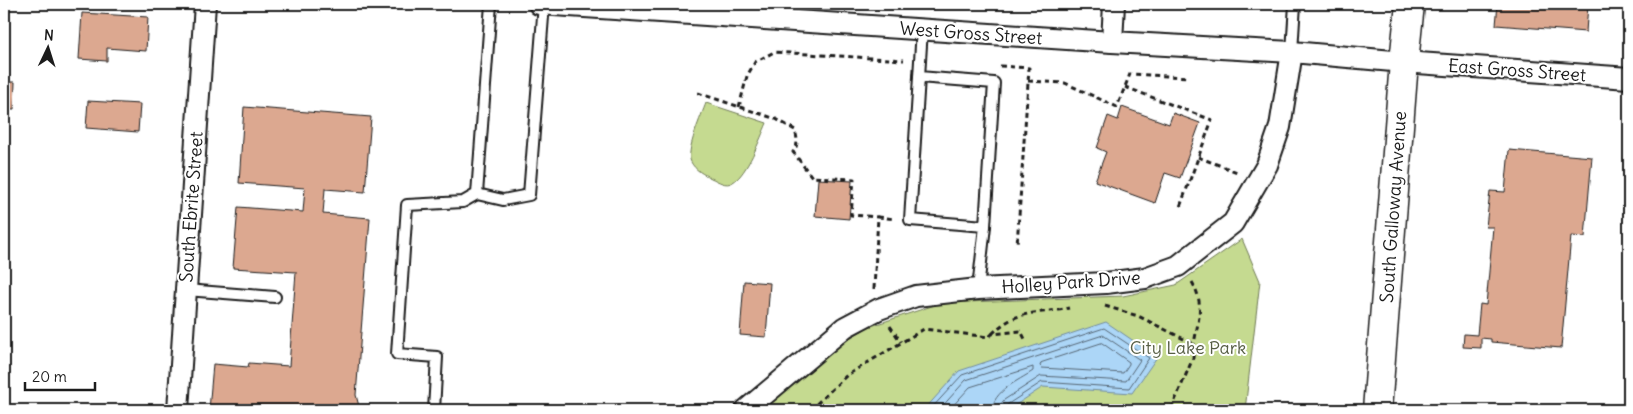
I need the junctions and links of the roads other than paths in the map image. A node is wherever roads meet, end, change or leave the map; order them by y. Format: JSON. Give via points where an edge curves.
{"nodes":[{"id":1,"x":205,"y":4,"type":"edge"},
{"id":2,"x":490,"y":4,"type":"edge"},
{"id":3,"x":539,"y":4,"type":"edge"},
{"id":4,"x":544,"y":4,"type":"edge"},
{"id":5,"x":1114,"y":4,"type":"edge"},
{"id":6,"x":1295,"y":4,"type":"edge"},
{"id":7,"x":1410,"y":4,"type":"edge"},
{"id":8,"x":805,"y":13,"type":"edge"},
{"id":9,"x":922,"y":29,"type":"junction"},
{"id":10,"x":1112,"y":42,"type":"junction"},
{"id":11,"x":1292,"y":52,"type":"junction"},
{"id":12,"x":1404,"y":62,"type":"junction"},
{"id":13,"x":919,"y":77,"type":"junction"},
{"id":14,"x":1629,"y":78,"type":"edge"},
{"id":15,"x":477,"y":194,"type":"junction"},
{"id":16,"x":985,"y":226,"type":"junction"},
{"id":17,"x":978,"y":289,"type":"junction"},
{"id":18,"x":186,"y":290,"type":"junction"},
{"id":19,"x":275,"y":297,"type":"dead end"},
{"id":20,"x":178,"y":410,"type":"edge"},
{"id":21,"x":434,"y":410,"type":"edge"},
{"id":22,"x":746,"y":410,"type":"edge"},
{"id":23,"x":1377,"y":410,"type":"edge"}],
"edges":[{"from":1,"to":18,"type":"street","name":"South Ebrite Street"},
{"from":2,"to":15,"type":"lane"},
{"from":3,"to":4,"type":"street","name":"West Gross Street"},
{"from":4,"to":8,"type":"street","name":"West Gross Street"},
{"from":4,"to":15,"type":"lane","via":[[529,195],[503,200]]},
{"from":5,"to":10,"type":"street"},
{"from":6,"to":11,"type":"lane"},
{"from":7,"to":12,"type":"main road","name":"South Galloway Avenue"},
{"from":8,"to":9,"type":"street","name":"West Gross Street"},
{"from":9,"to":10,"type":"street","name":"West Gross Street"},
{"from":9,"to":13,"type":"lane"},
{"from":10,"to":11,"type":"street","name":"West Gross Street"},
{"from":11,"to":12,"type":"street","name":"West Gross Street"},
{"from":11,"to":17,"type":"street","name":"Holley Park Drive","via":[[1280,126],[1267,165],[1233,223],[1182,263],[1145,278],[1106,283]]},
{"from":12,"to":14,"type":"street","name":"East Gross Street"},
{"from":12,"to":23,"type":"main road","name":"South Galloway Avenue"},
{"from":13,"to":16,"type":"lane","via":[[910,220]]},
{"from":13,"to":16,"type":"lane","via":[[994,82]]},
{"from":15,"to":21,"type":"lane","via":[[462,202],[407,206],[397,354],[437,357]]},
{"from":16,"to":17,"type":"lane"},
{"from":17,"to":22,"type":"street","name":"Holley Park Drive","via":[[916,296],[879,309],[845,327]]},
{"from":18,"to":19,"type":"lane"},
{"from":18,"to":20,"type":"street","name":"South Ebrite Street"}]}
